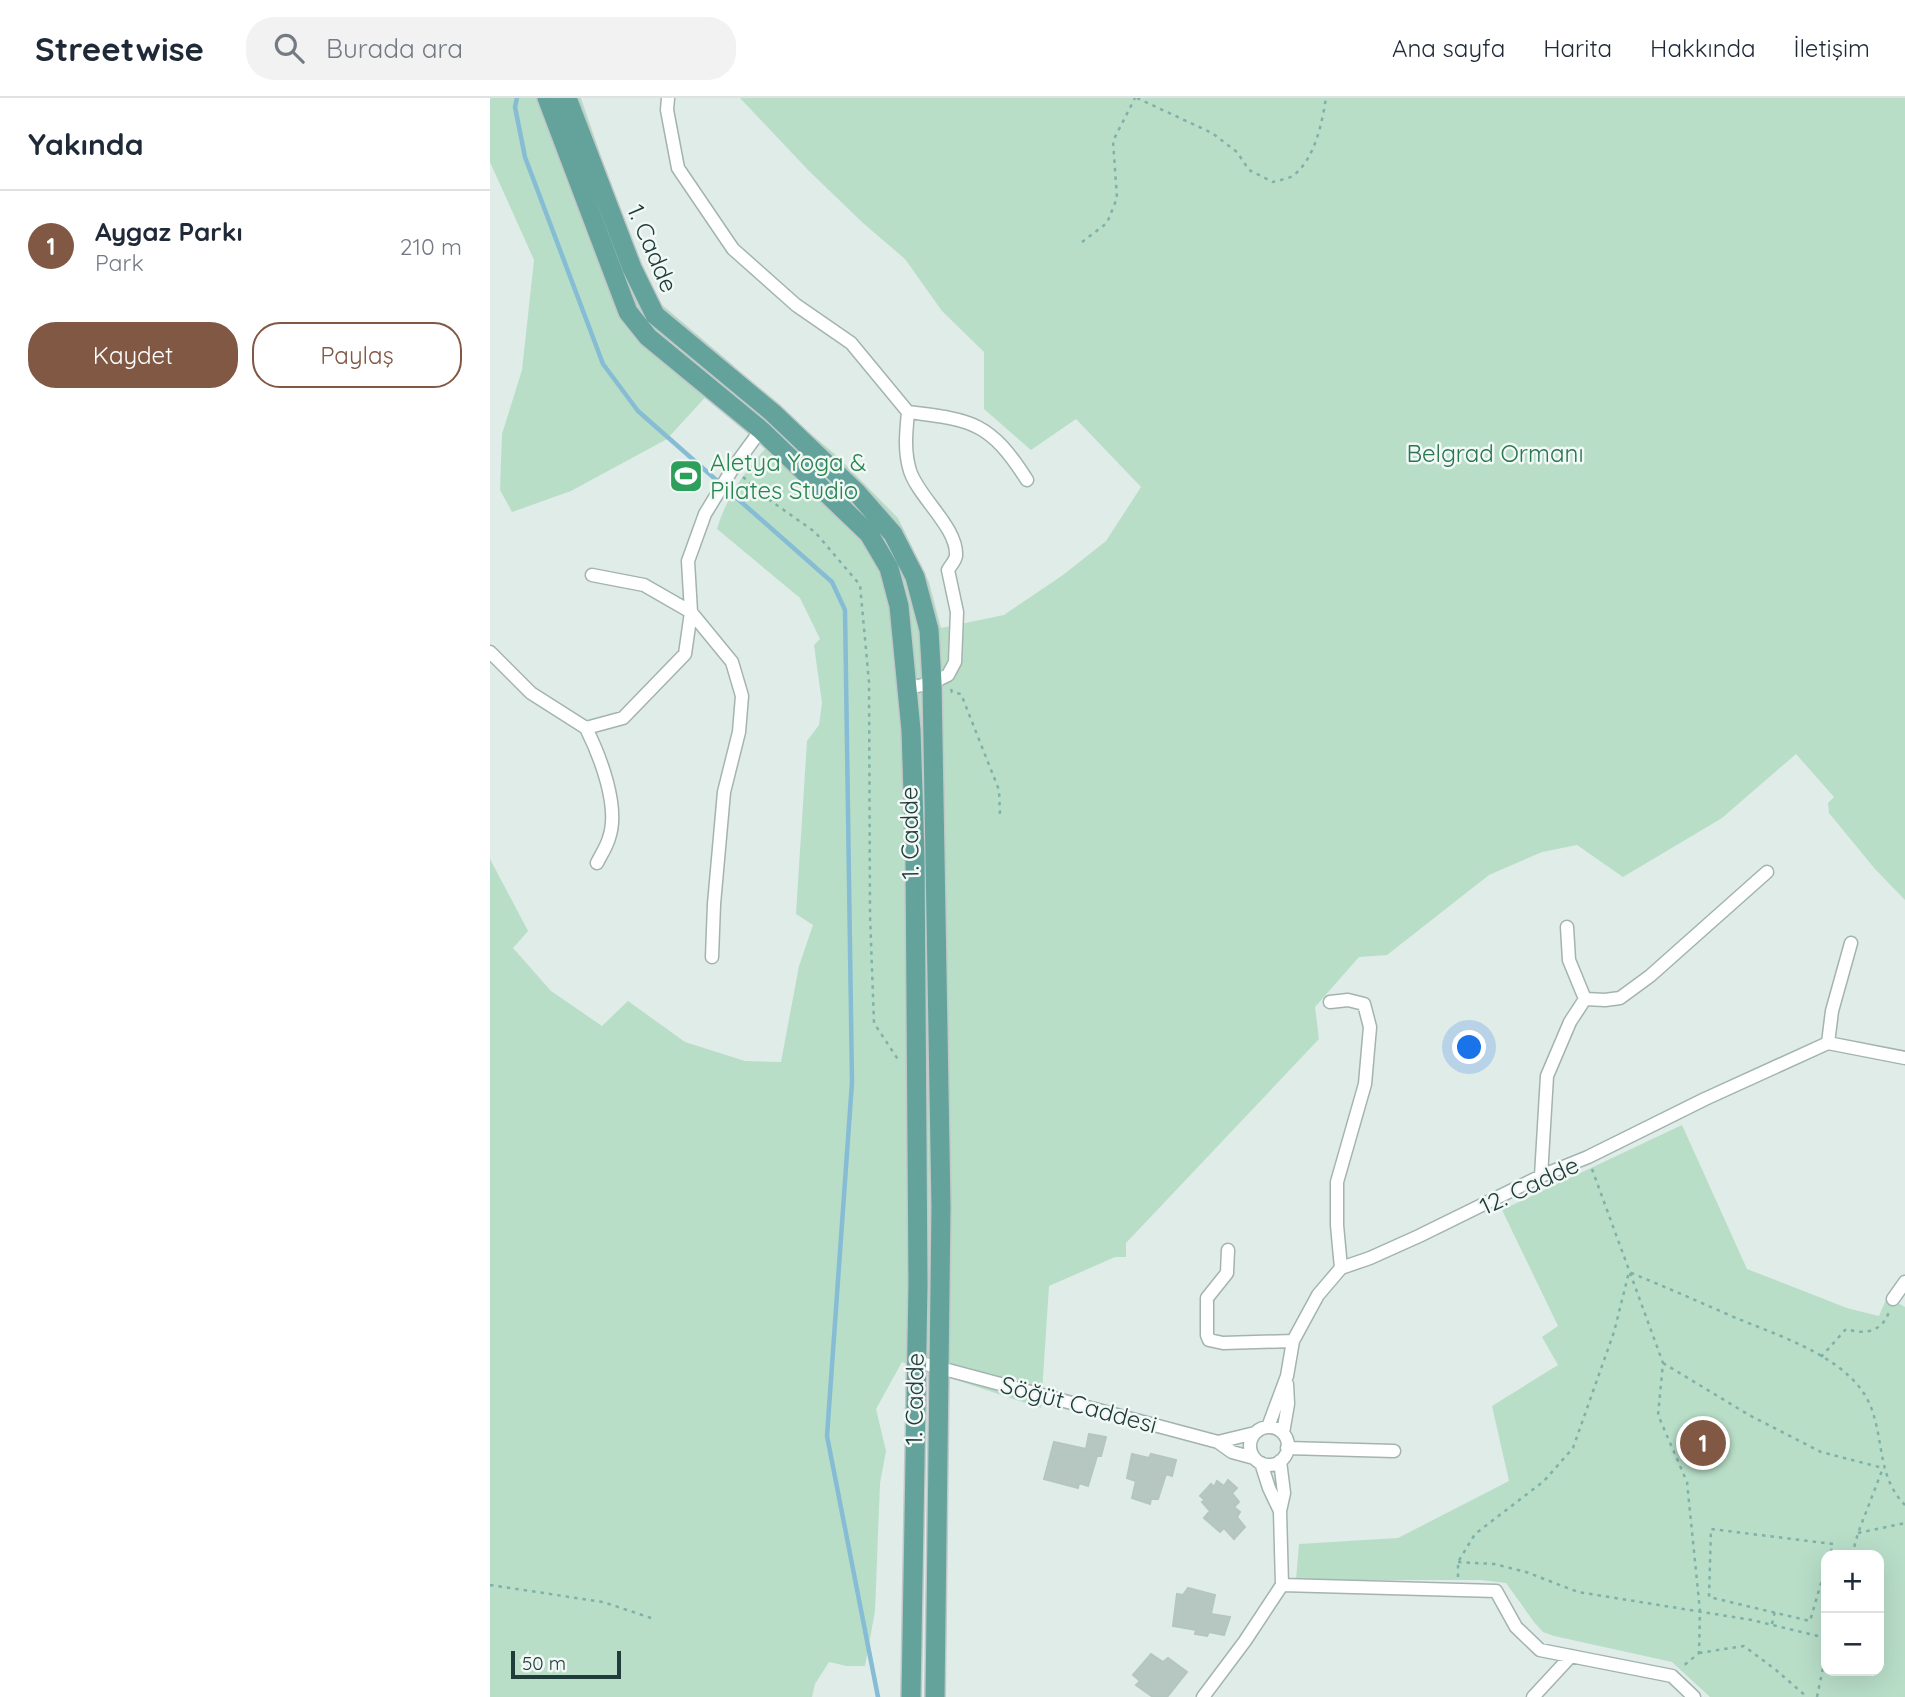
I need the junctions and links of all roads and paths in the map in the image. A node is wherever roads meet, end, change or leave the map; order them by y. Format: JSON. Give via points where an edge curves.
{"nodes":[{"id":1,"x":547,"y":98,"type":"edge"},
{"id":2,"x":567,"y":98,"type":"edge"},
{"id":3,"x":668,"y":98,"type":"edge"},
{"id":4,"x":1136,"y":98,"type":"edge"},
{"id":5,"x":1326,"y":98,"type":"edge"},
{"id":6,"x":1082,"y":242,"type":"dead end"},
{"id":7,"x":908,"y":412,"type":"junction"},
{"id":8,"x":773,"y":413,"type":"junction"},
{"id":9,"x":761,"y":430,"type":"junction"},
{"id":10,"x":730,"y":472,"type":"junction"},
{"id":11,"x":1027,"y":480,"type":"dead end"},
{"id":12,"x":592,"y":575,"type":"dead end"},
{"id":13,"x":691,"y":612,"type":"junction"},
{"id":14,"x":490,"y":652,"type":"edge"},
{"id":15,"x":940,"y":679,"type":"junction"},
{"id":16,"x":908,"y":688,"type":"junction"},
{"id":17,"x":586,"y":728,"type":"junction"},
{"id":18,"x":999,"y":815,"type":"dead end"},
{"id":19,"x":597,"y":863,"type":"dead end"},
{"id":20,"x":1767,"y":872,"type":"dead end"},
{"id":21,"x":1567,"y":927,"type":"dead end"},
{"id":22,"x":1851,"y":943,"type":"dead end"},
{"id":23,"x":712,"y":957,"type":"dead end"},
{"id":24,"x":1585,"y":999,"type":"junction"},
{"id":25,"x":1329,"y":1002,"type":"dead end"},
{"id":26,"x":1828,"y":1043,"type":"junction"},
{"id":27,"x":1905,"y":1058,"type":"edge"},
{"id":28,"x":901,"y":1063,"type":"dead end"},
{"id":29,"x":1588,"y":1157,"type":"junction"},
{"id":30,"x":1541,"y":1176,"type":"junction"},
{"id":31,"x":1228,"y":1250,"type":"dead end"},
{"id":32,"x":1340,"y":1268,"type":"junction"},
{"id":33,"x":1629,"y":1272,"type":"junction"},
{"id":34,"x":1905,"y":1282,"type":"edge"},
{"id":35,"x":1893,"y":1299,"type":"joint"},
{"id":36,"x":1293,"y":1341,"type":"junction"},
{"id":37,"x":1821,"y":1357,"type":"junction"},
{"id":38,"x":918,"y":1362,"type":"junction"},
{"id":39,"x":1663,"y":1363,"type":"junction"},
{"id":40,"x":940,"y":1367,"type":"junction"},
{"id":41,"x":1287,"y":1376,"type":"junction"},
{"id":42,"x":1268,"y":1427,"type":"junction"},
{"id":43,"x":1255,"y":1433,"type":"junction"},
{"id":44,"x":1283,"y":1433,"type":"junction"},
{"id":45,"x":1218,"y":1442,"type":"junction"},
{"id":46,"x":1287,"y":1448,"type":"junction"},
{"id":47,"x":1394,"y":1451,"type":"dead end"},
{"id":48,"x":1258,"y":1460,"type":"junction"},
{"id":49,"x":1280,"y":1461,"type":"junction"},
{"id":50,"x":1883,"y":1468,"type":"junction"},
{"id":51,"x":1905,"y":1505,"type":"edge"},
{"id":52,"x":1280,"y":1511,"type":"junction"},
{"id":53,"x":1905,"y":1522,"type":"edge"},
{"id":54,"x":1858,"y":1533,"type":"junction"},
{"id":55,"x":1831,"y":1550,"type":"edge"},
{"id":56,"x":1853,"y":1550,"type":"edge"},
{"id":57,"x":1458,"y":1562,"type":"junction"},
{"id":58,"x":1821,"y":1583,"type":"edge"},
{"id":59,"x":490,"y":1585,"type":"edge"},
{"id":60,"x":1282,"y":1585,"type":"junction"},
{"id":61,"x":1458,"y":1590,"type":"junction"},
{"id":62,"x":1700,"y":1611,"type":"junction"},
{"id":63,"x":1775,"y":1611,"type":"junction"},
{"id":64,"x":651,"y":1618,"type":"dead end"},
{"id":65,"x":1772,"y":1624,"type":"junction"},
{"id":66,"x":1821,"y":1636,"type":"edge"},
{"id":67,"x":1699,"y":1653,"type":"junction"},
{"id":68,"x":1571,"y":1656,"type":"junction"},
{"id":69,"x":1671,"y":1676,"type":"junction"},
{"id":70,"x":1821,"y":1676,"type":"edge"},
{"id":71,"x":911,"y":1697,"type":"edge"},
{"id":72,"x":935,"y":1697,"type":"edge"},
{"id":73,"x":1203,"y":1697,"type":"edge"},
{"id":74,"x":1533,"y":1697,"type":"edge"},
{"id":75,"x":1694,"y":1697,"type":"edge"},
{"id":76,"x":1807,"y":1697,"type":"edge"},
{"id":77,"x":1817,"y":1697,"type":"edge"}],
"edges":[{"from":1,"to":9,"type":"main road","name":"1. Cadde","via":[[628,312],[648,337]]},
{"from":2,"to":8,"type":"main road","name":"1. Cadde","via":[[632,268],[655,315]]},
{"from":3,"to":7,"type":"street","via":[[678,168],[733,249],[796,305],[851,343]]},
{"from":4,"to":5,"type":"path","via":[[1212,133],[1237,152],[1250,170],[1272,182],[1293,176],[1310,154]]},
{"from":4,"to":6,"type":"path","via":[[1113,141],[1117,198],[1107,223]]},
{"from":7,"to":11,"type":"street","via":[[953,417],[984,429],[1009,452]]},
{"from":7,"to":15,"type":"street","via":[[904,446],[911,474],[955,544],[956,558],[948,570],[957,612],[955,662]]},
{"from":8,"to":9,"type":"street"},
{"from":8,"to":15,"type":"main road","name":"1. Cadde","via":[[893,534],[915,577]]},
{"from":9,"to":10,"type":"street"},
{"from":9,"to":16,"type":"main road","name":"1. Cadde","via":[[869,534],[889,568],[899,606]]},
{"from":10,"to":13,"type":"street","via":[[705,514],[688,561]]},
{"from":10,"to":28,"type":"path","via":[[815,532],[860,585],[869,682],[874,1023]]},
{"from":12,"to":13,"type":"street","via":[[643,585]]},
{"from":13,"to":17,"type":"street","via":[[685,654],[623,718]]},
{"from":13,"to":23,"type":"street","via":[[732,662],[742,696],[739,732],[724,792]]},
{"from":14,"to":17,"type":"street","via":[[531,693]]},
{"from":15,"to":16,"type":"street"},
{"from":15,"to":18,"type":"path","via":[[952,692],[961,694],[999,790]]},
{"from":15,"to":40,"type":"main road","name":"1. Cadde"},
{"from":16,"to":38,"type":"main road","name":"1. Cadde","via":[[915,868]]},
{"from":17,"to":19,"type":"street","via":[[600,756],[611,801],[610,836]]},
{"from":20,"to":24,"type":"street","via":[[1620,998]]},
{"from":21,"to":24,"type":"street","via":[[1569,960]]},
{"from":22,"to":26,"type":"street"},
{"from":24,"to":30,"type":"street","via":[[1547,1076]]},
{"from":25,"to":32,"type":"street","via":[[1364,1004],[1370,1027],[1365,1084],[1337,1182]]},
{"from":26,"to":27,"type":"street"},
{"from":26,"to":29,"type":"street","name":"12. Cadde"},
{"from":29,"to":30,"type":"street","name":"12. Cadde"},
{"from":29,"to":33,"type":"path"},
{"from":30,"to":32,"type":"street","name":"12. Cadde","via":[[1419,1236]]},
{"from":31,"to":36,"type":"street","via":[[1227,1273],[1207,1297],[1209,1340]]},
{"from":32,"to":36,"type":"street","via":[[1318,1295]]},
{"from":33,"to":37,"type":"path"},
{"from":33,"to":39,"type":"path"},
{"from":33,"to":57,"type":"path","via":[[1614,1332],[1573,1448],[1544,1481],[1475,1534]]},
{"from":34,"to":35,"type":"street"},
{"from":35,"to":37,"type":"path","via":[[1885,1322],[1859,1333],[1846,1329]]},
{"from":36,"to":41,"type":"street"},
{"from":37,"to":50,"type":"path","via":[[1841,1369],[1863,1392],[1877,1421]]},
{"from":38,"to":40,"type":"street","name":"Söğüt Caddesi"},
{"from":38,"to":71,"type":"main road","name":"1. Cadde"},
{"from":39,"to":50,"type":"path","via":[[1821,1452]]},
{"from":39,"to":62,"type":"path","via":[[1658,1415],[1687,1482]]},
{"from":40,"to":45,"type":"street","name":"Söğüt Caddesi"},
{"from":40,"to":72,"type":"main road","name":"1. Cadde"},
{"from":41,"to":42,"type":"street"},
{"from":41,"to":44,"type":"street"},
{"from":42,"to":43,"type":"street"},
{"from":42,"to":44,"type":"street"},
{"from":43,"to":45,"type":"street"},
{"from":43,"to":48,"type":"street","via":[[1250,1448]]},
{"from":44,"to":46,"type":"street"},
{"from":45,"to":48,"type":"street","name":"Söğüt Caddesi"},
{"from":46,"to":47,"type":"street"},
{"from":46,"to":49,"type":"street"},
{"from":48,"to":49,"type":"street","via":[[1271,1465]]},
{"from":48,"to":52,"type":"street"},
{"from":49,"to":52,"type":"street","via":[[1284,1493]]},
{"from":50,"to":51,"type":"path"},
{"from":50,"to":54,"type":"path"},
{"from":52,"to":60,"type":"street"},
{"from":53,"to":54,"type":"path"},
{"from":54,"to":56,"type":"path"},
{"from":55,"to":63,"type":"path","via":[[1833,1544],[1711,1529],[1709,1597]]},
{"from":57,"to":61,"type":"path"},
{"from":57,"to":62,"type":"path","via":[[1526,1572],[1578,1592]]},
{"from":58,"to":63,"type":"path","via":[[1810,1621]]},
{"from":59,"to":64,"type":"path","via":[[603,1602]]},
{"from":60,"to":61,"type":"street"},
{"from":60,"to":73,"type":"street"},
{"from":61,"to":68,"type":"street","via":[[1496,1591],[1516,1627],[1541,1650]]},
{"from":62,"to":65,"type":"path"},
{"from":62,"to":67,"type":"path"},
{"from":63,"to":65,"type":"path"},
{"from":65,"to":66,"type":"path"},
{"from":67,"to":69,"type":"path"},
{"from":67,"to":76,"type":"path","via":[[1744,1646]]},
{"from":68,"to":69,"type":"street"},
{"from":68,"to":74,"type":"street"},
{"from":69,"to":75,"type":"street"},
{"from":70,"to":77,"type":"path"}]}
